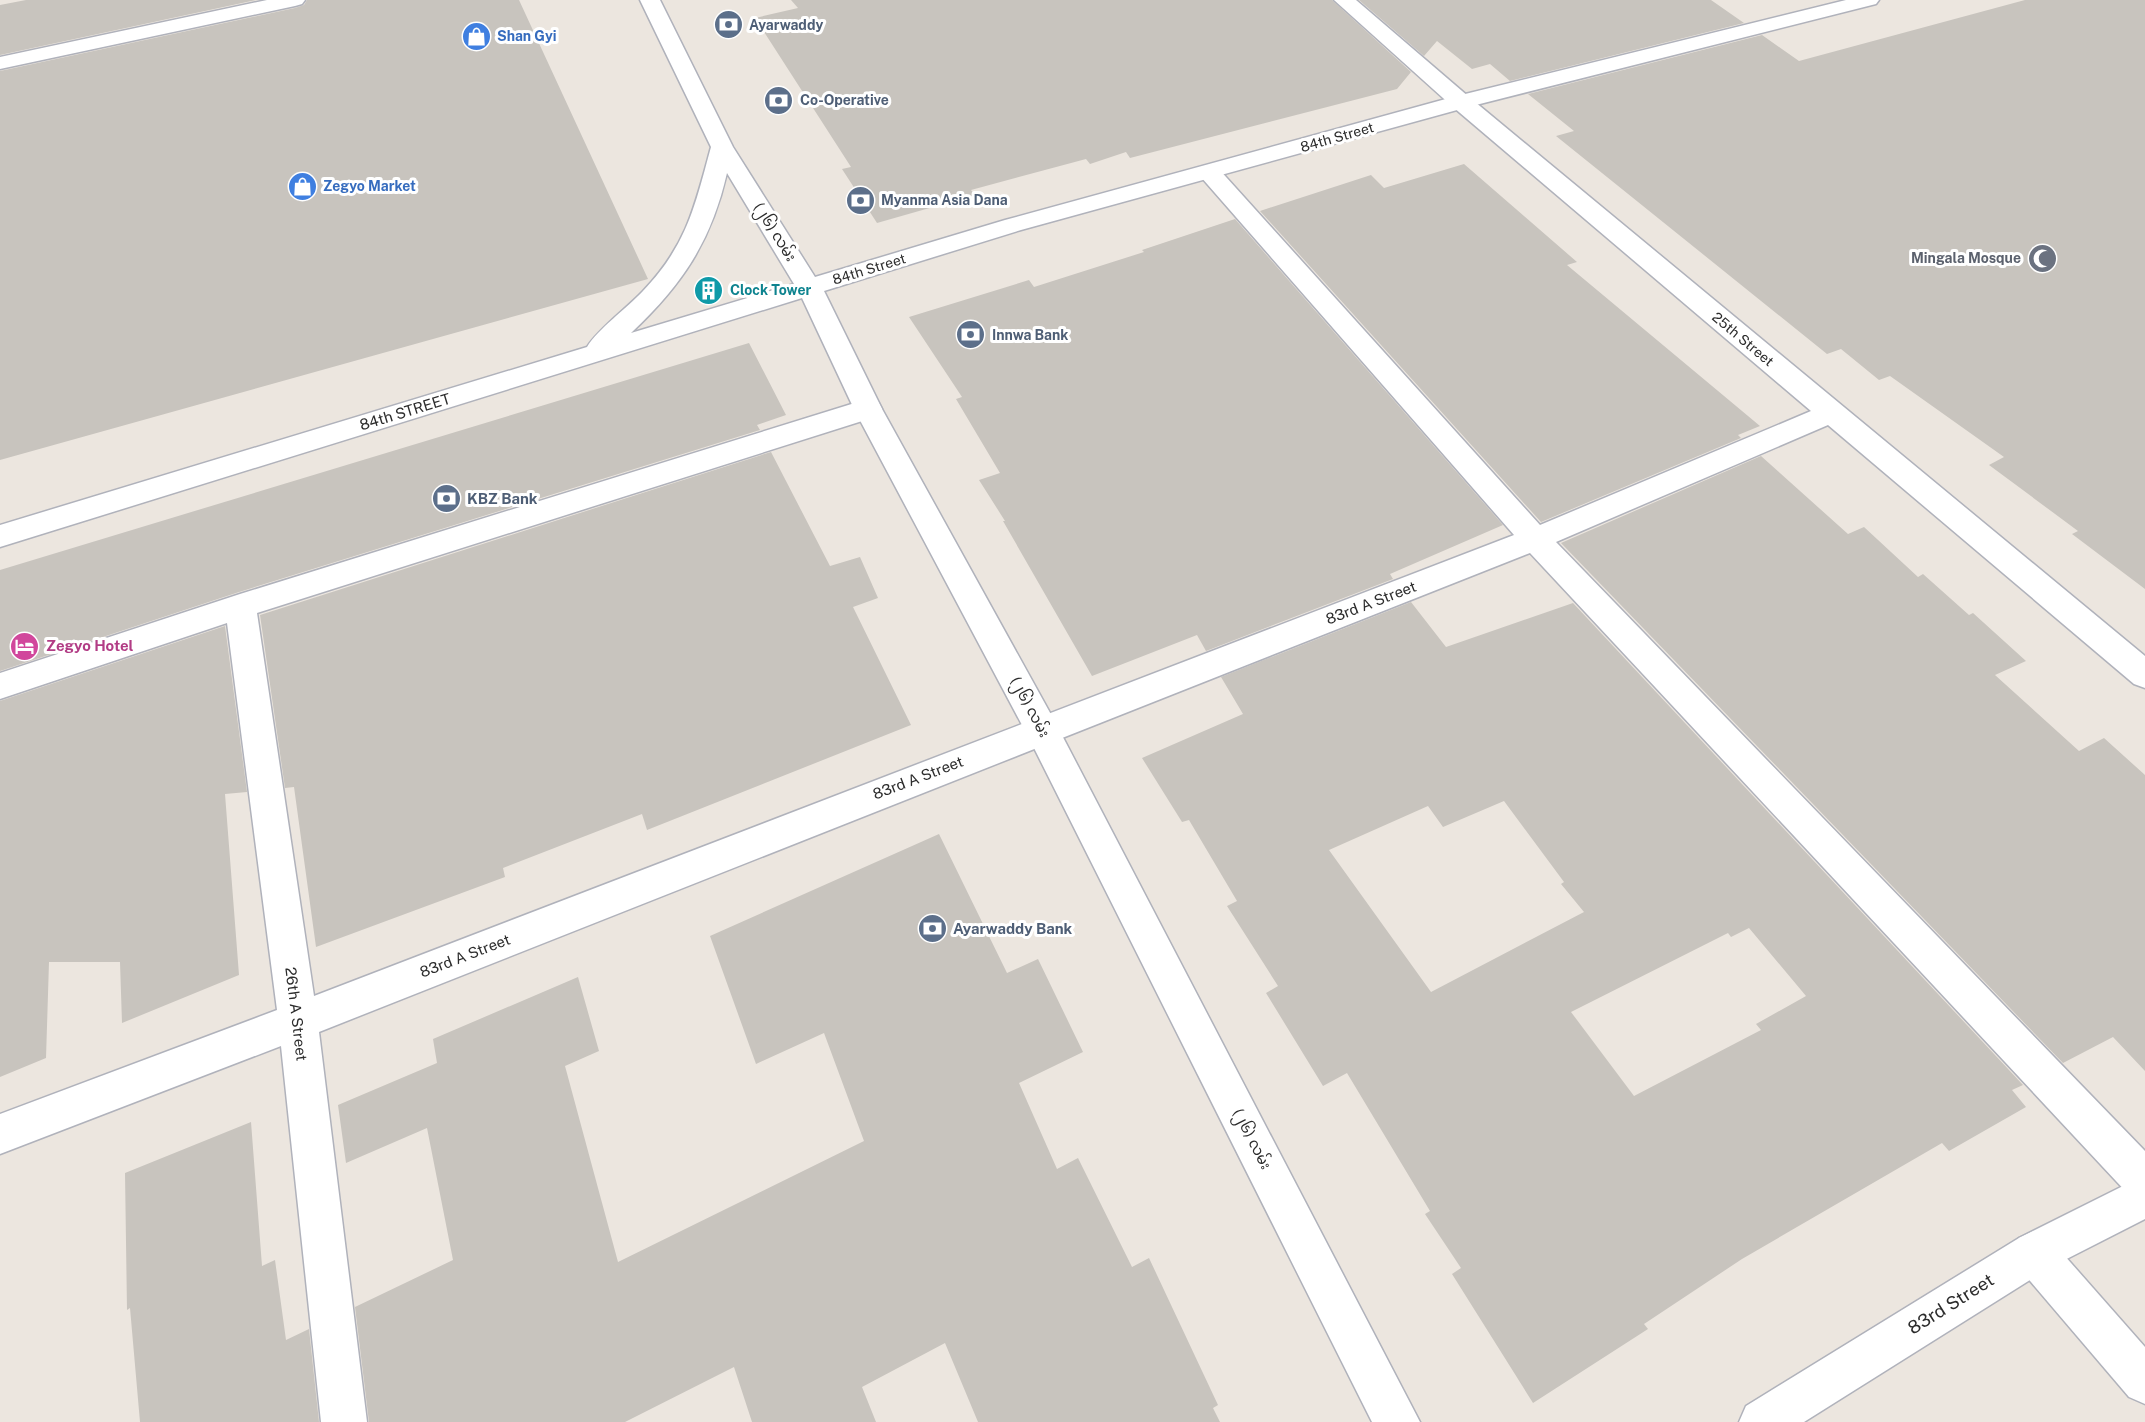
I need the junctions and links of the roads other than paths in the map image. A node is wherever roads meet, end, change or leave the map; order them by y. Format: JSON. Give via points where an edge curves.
{"nodes":[{"id":1,"x":295,"y":0,"type":"edge"},
{"id":2,"x":650,"y":0,"type":"edge"},
{"id":3,"x":1344,"y":0,"type":"edge"},
{"id":4,"x":1869,"y":0,"type":"edge"},
{"id":5,"x":0,"y":63,"type":"edge"},
{"id":6,"x":1461,"y":102,"type":"junction"},
{"id":7,"x":722,"y":147,"type":"junction"},
{"id":8,"x":1209,"y":172,"type":"junction"},
{"id":9,"x":809,"y":287,"type":"junction"},
{"id":10,"x":590,"y":356,"type":"junction"},
{"id":11,"x":868,"y":409,"type":"junction"},
{"id":12,"x":1832,"y":413,"type":"junction"},
{"id":13,"x":0,"y":536,"type":"edge"},
{"id":14,"x":1535,"y":539,"type":"junction"},
{"id":15,"x":240,"y":606,"type":"junction"},
{"id":16,"x":2145,"y":675,"type":"edge"},
{"id":17,"x":0,"y":686,"type":"edge"},
{"id":18,"x":1042,"y":730,"type":"junction"},
{"id":19,"x":298,"y":1021,"type":"junction"},
{"id":20,"x":0,"y":1134,"type":"edge"},
{"id":21,"x":2145,"y":1181,"type":"edge"},
{"id":22,"x":2145,"y":1196,"type":"edge"},
{"id":23,"x":2034,"y":1252,"type":"junction"},
{"id":24,"x":2145,"y":1382,"type":"edge"},
{"id":25,"x":344,"y":1422,"type":"edge"},
{"id":26,"x":1397,"y":1422,"type":"edge"},
{"id":27,"x":1762,"y":1422,"type":"edge"}],
"edges":[{"from":1,"to":5,"type":"street"},
{"from":2,"to":7,"type":"street","name":"(၂၆) လမ်း"},
{"from":3,"to":6,"type":"street","name":"25th Street"},
{"from":4,"to":6,"type":"street","name":"84th Street"},
{"from":6,"to":8,"type":"street","name":"84th Street"},
{"from":6,"to":12,"type":"street","name":"25th Street"},
{"from":7,"to":9,"type":"street","name":"(၂၆) လမ်း"},
{"from":7,"to":10,"type":"street","via":[[698,231],[673,272],[628,323]]},
{"from":8,"to":9,"type":"street","name":"84th Street","via":[[1013,225]]},
{"from":8,"to":14,"type":"street"},
{"from":9,"to":10,"type":"street","name":"84th STREET"},
{"from":9,"to":11,"type":"street","name":"(၂၆) လမ်း"},
{"from":10,"to":13,"type":"street","name":"84th STREET"},
{"from":11,"to":15,"type":"street"},
{"from":11,"to":18,"type":"street","name":"(၂၆) လမ်း"},
{"from":12,"to":14,"type":"street","name":"83rd A Street"},
{"from":12,"to":16,"type":"street","name":"25th Street"},
{"from":14,"to":18,"type":"street","name":"83rd A Street"},
{"from":14,"to":21,"type":"street"},
{"from":15,"to":17,"type":"street"},
{"from":15,"to":19,"type":"street","name":"26th A Street"},
{"from":18,"to":19,"type":"street","name":"83rd A Street"},
{"from":18,"to":26,"type":"street","name":"(၂၆) လမ်း"},
{"from":19,"to":20,"type":"street","name":"83rd A Street"},
{"from":19,"to":25,"type":"street","name":"26th A Street"},
{"from":22,"to":23,"type":"street","name":"83rd Street"},
{"from":23,"to":24,"type":"street"},
{"from":23,"to":27,"type":"street","name":"83rd Street"}]}
